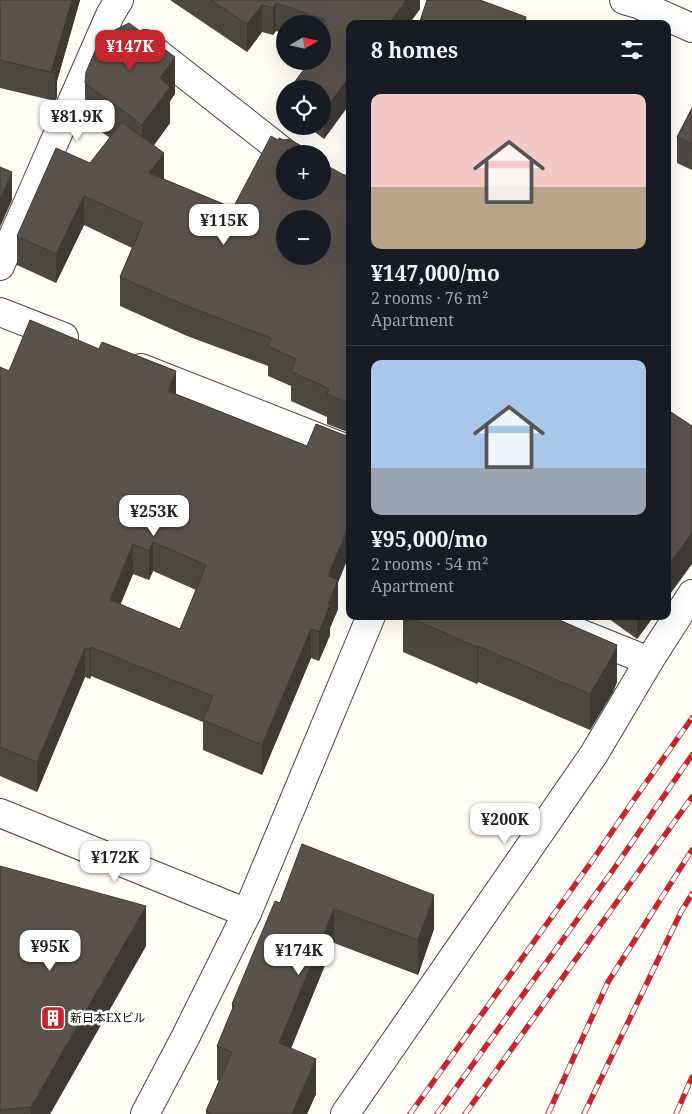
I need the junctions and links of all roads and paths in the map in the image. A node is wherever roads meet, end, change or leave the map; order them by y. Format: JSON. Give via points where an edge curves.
{"nodes":[{"id":1,"x":636,"y":6,"type":"edge"},
{"id":2,"x":114,"y":8,"type":"edge"},
{"id":3,"x":692,"y":28,"type":"edge"},
{"id":4,"x":276,"y":146,"type":"edge"},
{"id":5,"x":0,"y":266,"type":"edge"},
{"id":6,"x":0,"y":312,"type":"edge"},
{"id":7,"x":83,"y":345,"type":"edge"},
{"id":8,"x":120,"y":359,"type":"edge"},
{"id":9,"x":346,"y":448,"type":"edge"},
{"id":10,"x":692,"y":594,"type":"edge"},
{"id":11,"x":369,"y":620,"type":"edge"},
{"id":12,"x":547,"y":620,"type":"edge"},
{"id":13,"x":649,"y":661,"type":"junction"},
{"id":14,"x":0,"y":813,"type":"edge"},
{"id":15,"x":247,"y":913,"type":"junction"},
{"id":16,"x":145,"y":1114,"type":"edge"},
{"id":17,"x":345,"y":1114,"type":"edge"}],
"edges":[{"from":1,"to":3,"type":"street"},
{"from":2,"to":4,"type":"street"},
{"from":2,"to":5,"type":"street"},
{"from":6,"to":7,"type":"street"},
{"from":8,"to":9,"type":"street"},
{"from":10,"to":13,"type":"street"},
{"from":11,"to":15,"type":"street"},
{"from":12,"to":13,"type":"street"},
{"from":13,"to":17,"type":"street","via":[[594,754]]},
{"from":14,"to":15,"type":"street"},
{"from":15,"to":16,"type":"street"}]}
